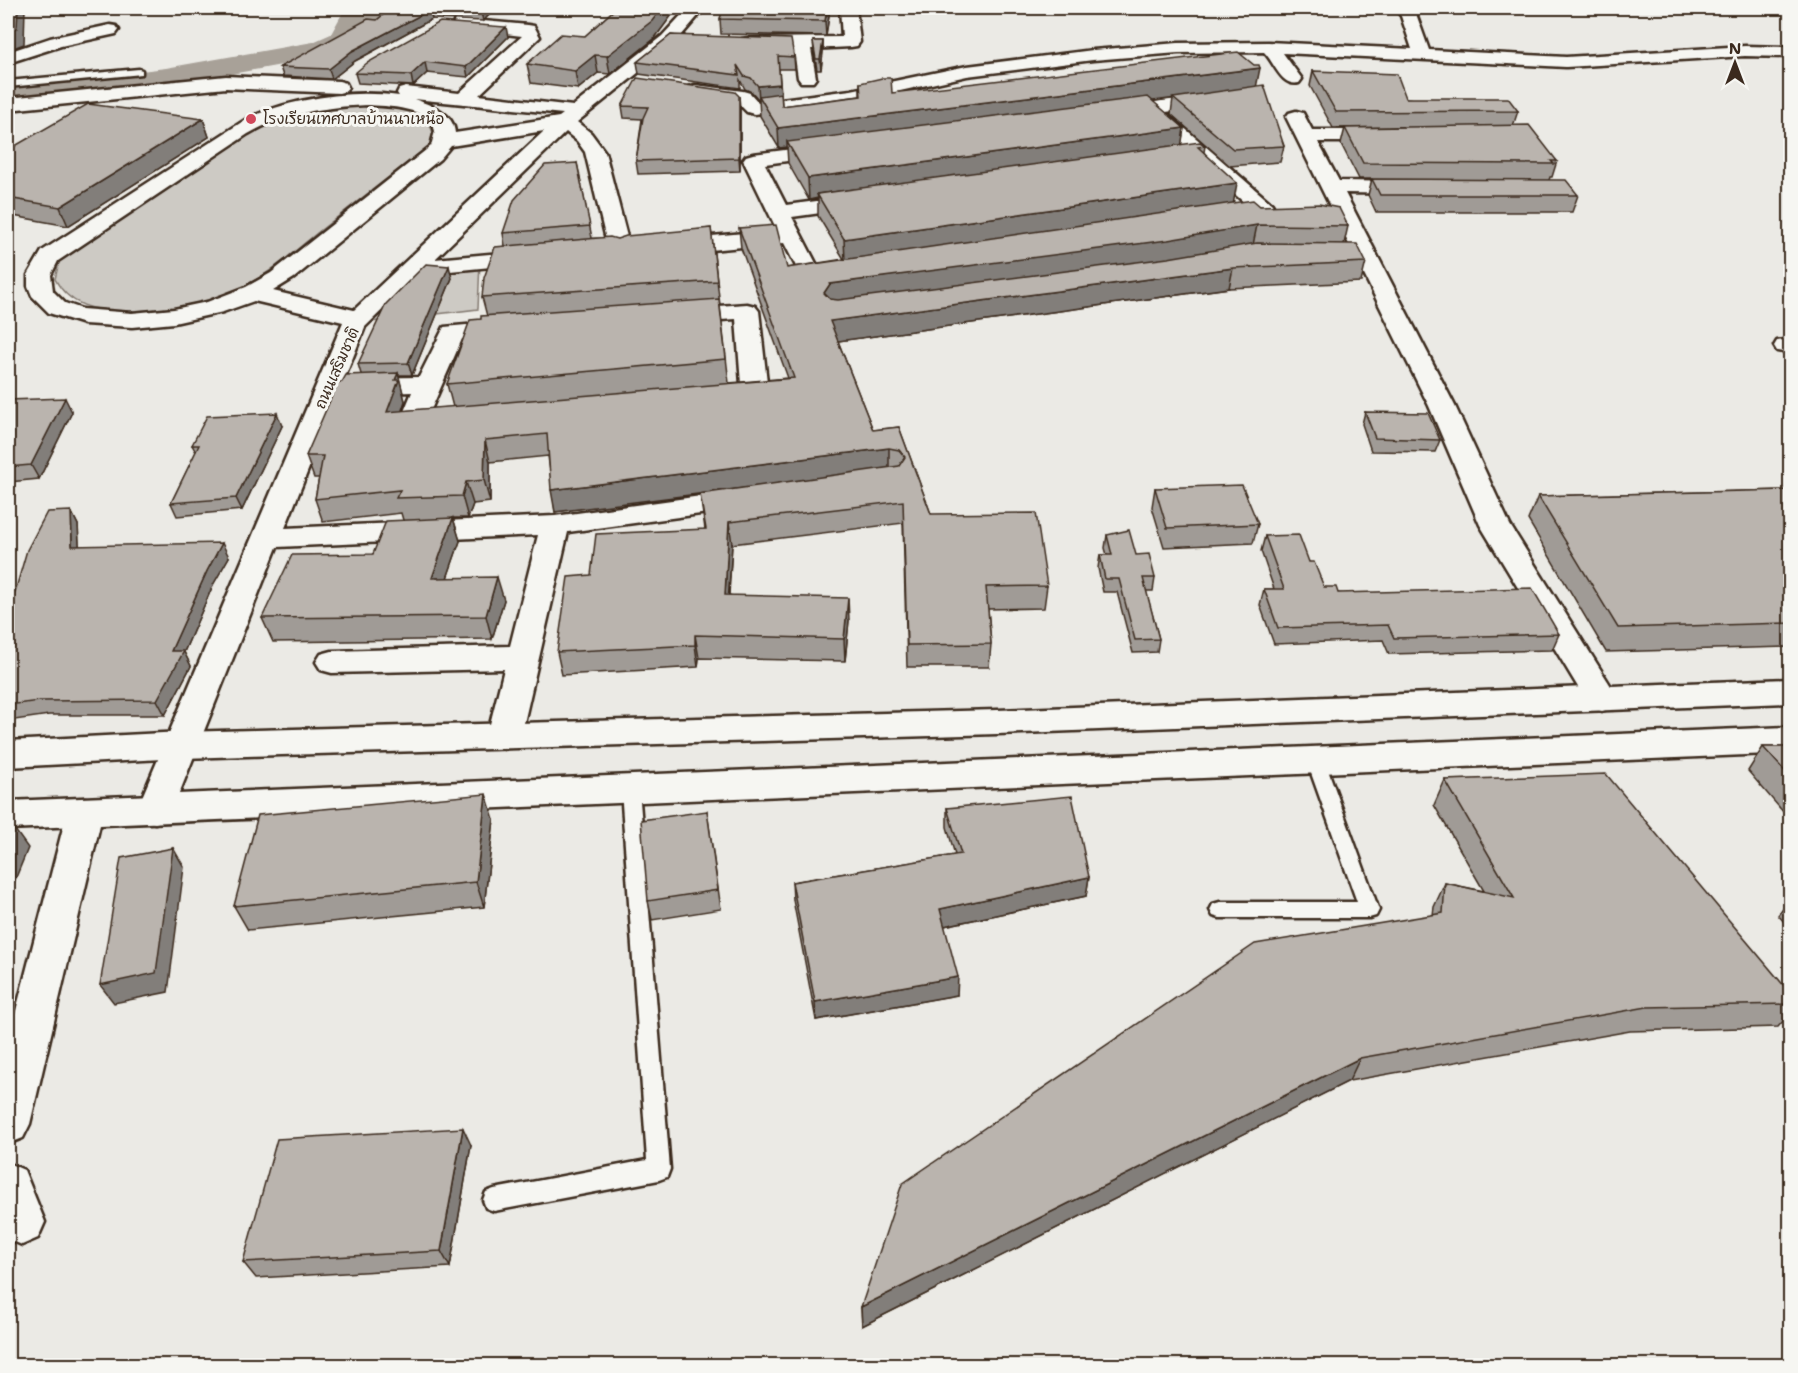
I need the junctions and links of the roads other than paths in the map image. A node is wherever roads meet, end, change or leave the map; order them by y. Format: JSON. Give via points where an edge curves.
{"nodes":[{"id":1,"x":697,"y":8,"type":"edge"},
{"id":2,"x":848,"y":8,"type":"edge"},
{"id":3,"x":1403,"y":8,"type":"edge"},
{"id":4,"x":440,"y":25,"type":"edge"},
{"id":5,"x":110,"y":30,"type":"dead end"},
{"id":6,"x":735,"y":42,"type":"edge"},
{"id":7,"x":802,"y":44,"type":"junction"},
{"id":8,"x":1268,"y":47,"type":"junction"},
{"id":9,"x":1791,"y":52,"type":"edge"},
{"id":10,"x":1422,"y":54,"type":"junction"},
{"id":11,"x":8,"y":58,"type":"edge"},
{"id":12,"x":139,"y":72,"type":"dead end"},
{"id":13,"x":354,"y":74,"type":"edge"},
{"id":14,"x":807,"y":78,"type":"dead end"},
{"id":15,"x":1293,"y":79,"type":"dead end"},
{"id":16,"x":8,"y":84,"type":"edge"},
{"id":17,"x":337,"y":87,"type":"junction"},
{"id":18,"x":678,"y":88,"type":"edge"},
{"id":19,"x":1231,"y":98,"type":"edge"},
{"id":20,"x":463,"y":99,"type":"junction"},
{"id":21,"x":8,"y":104,"type":"edge"},
{"id":22,"x":1151,"y":108,"type":"junction"},
{"id":23,"x":571,"y":116,"type":"junction"},
{"id":24,"x":1093,"y":116,"type":"edge"},
{"id":25,"x":1411,"y":136,"type":"edge"},
{"id":26,"x":443,"y":141,"type":"junction"},
{"id":27,"x":846,"y":148,"type":"edge"},
{"id":28,"x":1202,"y":154,"type":"junction"},
{"id":29,"x":1179,"y":157,"type":"edge"},
{"id":30,"x":1332,"y":187,"type":"junction"},
{"id":31,"x":1438,"y":188,"type":"edge"},
{"id":32,"x":885,"y":198,"type":"edge"},
{"id":33,"x":779,"y":213,"type":"junction"},
{"id":34,"x":1206,"y":218,"type":"edge"},
{"id":35,"x":790,"y":236,"type":"junction"},
{"id":36,"x":620,"y":252,"type":"junction"},
{"id":37,"x":597,"y":253,"type":"edge"},
{"id":38,"x":551,"y":256,"type":"edge"},
{"id":39,"x":869,"y":267,"type":"edge"},
{"id":40,"x":413,"y":268,"type":"junction"},
{"id":41,"x":251,"y":293,"type":"junction"},
{"id":42,"x":360,"y":318,"type":"junction"},
{"id":43,"x":653,"y":318,"type":"edge"},
{"id":44,"x":535,"y":326,"type":"edge"},
{"id":45,"x":428,"y":384,"type":"junction"},
{"id":46,"x":329,"y":387,"type":"junction"},
{"id":47,"x":696,"y":396,"type":"edge"},
{"id":48,"x":472,"y":416,"type":"edge"},
{"id":49,"x":774,"y":495,"type":"edge"},
{"id":50,"x":555,"y":525,"type":"junction"},
{"id":51,"x":266,"y":538,"type":"junction"},
{"id":52,"x":523,"y":657,"type":"junction"},
{"id":53,"x":332,"y":662,"type":"dead end"},
{"id":54,"x":1791,"y":691,"type":"edge"},
{"id":55,"x":1602,"y":699,"type":"junction"},
{"id":56,"x":504,"y":736,"type":"junction"},
{"id":57,"x":1791,"y":740,"type":"edge"},
{"id":58,"x":182,"y":745,"type":"junction"},
{"id":59,"x":8,"y":754,"type":"edge"},
{"id":60,"x":1315,"y":759,"type":"junction"},
{"id":61,"x":630,"y":789,"type":"junction"},
{"id":62,"x":155,"y":809,"type":"junction"},
{"id":63,"x":85,"y":812,"type":"junction"},
{"id":64,"x":8,"y":815,"type":"edge"},
{"id":65,"x":1220,"y":910,"type":"dead end"},
{"id":66,"x":8,"y":1124,"type":"edge"},
{"id":67,"x":494,"y":1200,"type":"dead end"}],
"edges":[{"from":1,"to":23,"type":"street","name":"ถนนเสริมชาติ","via":[[679,41],[631,81]]},
{"from":2,"to":7,"type":"street","via":[[851,42]]},
{"from":3,"to":10,"type":"street"},
{"from":4,"to":20,"type":"street","via":[[528,30],[531,37]]},
{"from":5,"to":11,"type":"street"},
{"from":6,"to":7,"type":"street"},
{"from":7,"to":14,"type":"street"},
{"from":8,"to":10,"type":"street"},
{"from":8,"to":15,"type":"street"},
{"from":8,"to":18,"type":"street","via":[[1178,48],[1093,56],[968,71],[851,96],[754,108],[743,97]]},
{"from":9,"to":10,"type":"street","via":[[1745,51],[1566,62]]},
{"from":12,"to":16,"type":"lane"},
{"from":13,"to":17,"type":"street"},
{"from":17,"to":20,"type":"street"},
{"from":17,"to":21,"type":"street","via":[[226,82]]},
{"from":19,"to":22,"type":"street"},
{"from":20,"to":23,"type":"street"},
{"from":22,"to":24,"type":"street"},
{"from":22,"to":28,"type":"street"},
{"from":23,"to":26,"type":"street"},
{"from":23,"to":36,"type":"street","via":[[595,152]]},
{"from":23,"to":40,"type":"street","name":"ถนนเสริมชาติ"},
{"from":25,"to":30,"type":"street","via":[[1301,126]]},
{"from":26,"to":41,"type":"street","via":[[433,155],[274,281]]},
{"from":26,"to":41,"type":"street","via":[[446,134],[440,120],[410,104],[344,101],[274,114],[234,134],[67,242],[45,262],[38,281],[46,299],[56,306],[104,320],[148,320],[195,312]]},
{"from":27,"to":33,"type":"street","via":[[753,160]]},
{"from":28,"to":29,"type":"street"},
{"from":28,"to":34,"type":"street","via":[[1264,209]]},
{"from":30,"to":31,"type":"street"},
{"from":30,"to":55,"type":"street","via":[[1355,255],[1442,406],[1495,525]]},
{"from":32,"to":33,"type":"street"},
{"from":33,"to":35,"type":"street"},
{"from":35,"to":36,"type":"street"},
{"from":35,"to":39,"type":"street","via":[[811,275]]},
{"from":36,"to":37,"type":"street"},
{"from":38,"to":40,"type":"street"},
{"from":40,"to":42,"type":"street","name":"ถนนเสริมชาติ"},
{"from":41,"to":42,"type":"street"},
{"from":42,"to":46,"type":"street","name":"ถนนเสริมชาติ","via":[[354,324]]},
{"from":43,"to":47,"type":"street","via":[[747,311],[756,391]]},
{"from":44,"to":45,"type":"street","via":[[453,332]]},
{"from":45,"to":46,"type":"street"},
{"from":45,"to":48,"type":"street","via":[[413,421]]},
{"from":46,"to":51,"type":"street","name":"ถนนเสริมชาติ"},
{"from":49,"to":50,"type":"street"},
{"from":50,"to":51,"type":"street"},
{"from":50,"to":52,"type":"street"},
{"from":51,"to":58,"type":"street","name":"ถนนเสริมชาติ"},
{"from":52,"to":53,"type":"street"},
{"from":52,"to":56,"type":"street"},
{"from":54,"to":55,"type":"street"},
{"from":55,"to":56,"type":"street"},
{"from":56,"to":58,"type":"street"},
{"from":57,"to":60,"type":"street"},
{"from":58,"to":59,"type":"street"},
{"from":58,"to":62,"type":"street","name":"ถนนเสริมชาติ"},
{"from":60,"to":61,"type":"street"},
{"from":60,"to":65,"type":"lane","via":[[1369,910]]},
{"from":61,"to":62,"type":"street"},
{"from":61,"to":67,"type":"lane","via":[[659,1169]]},
{"from":62,"to":63,"type":"street"},
{"from":63,"to":64,"type":"street"},
{"from":63,"to":66,"type":"street"}]}
